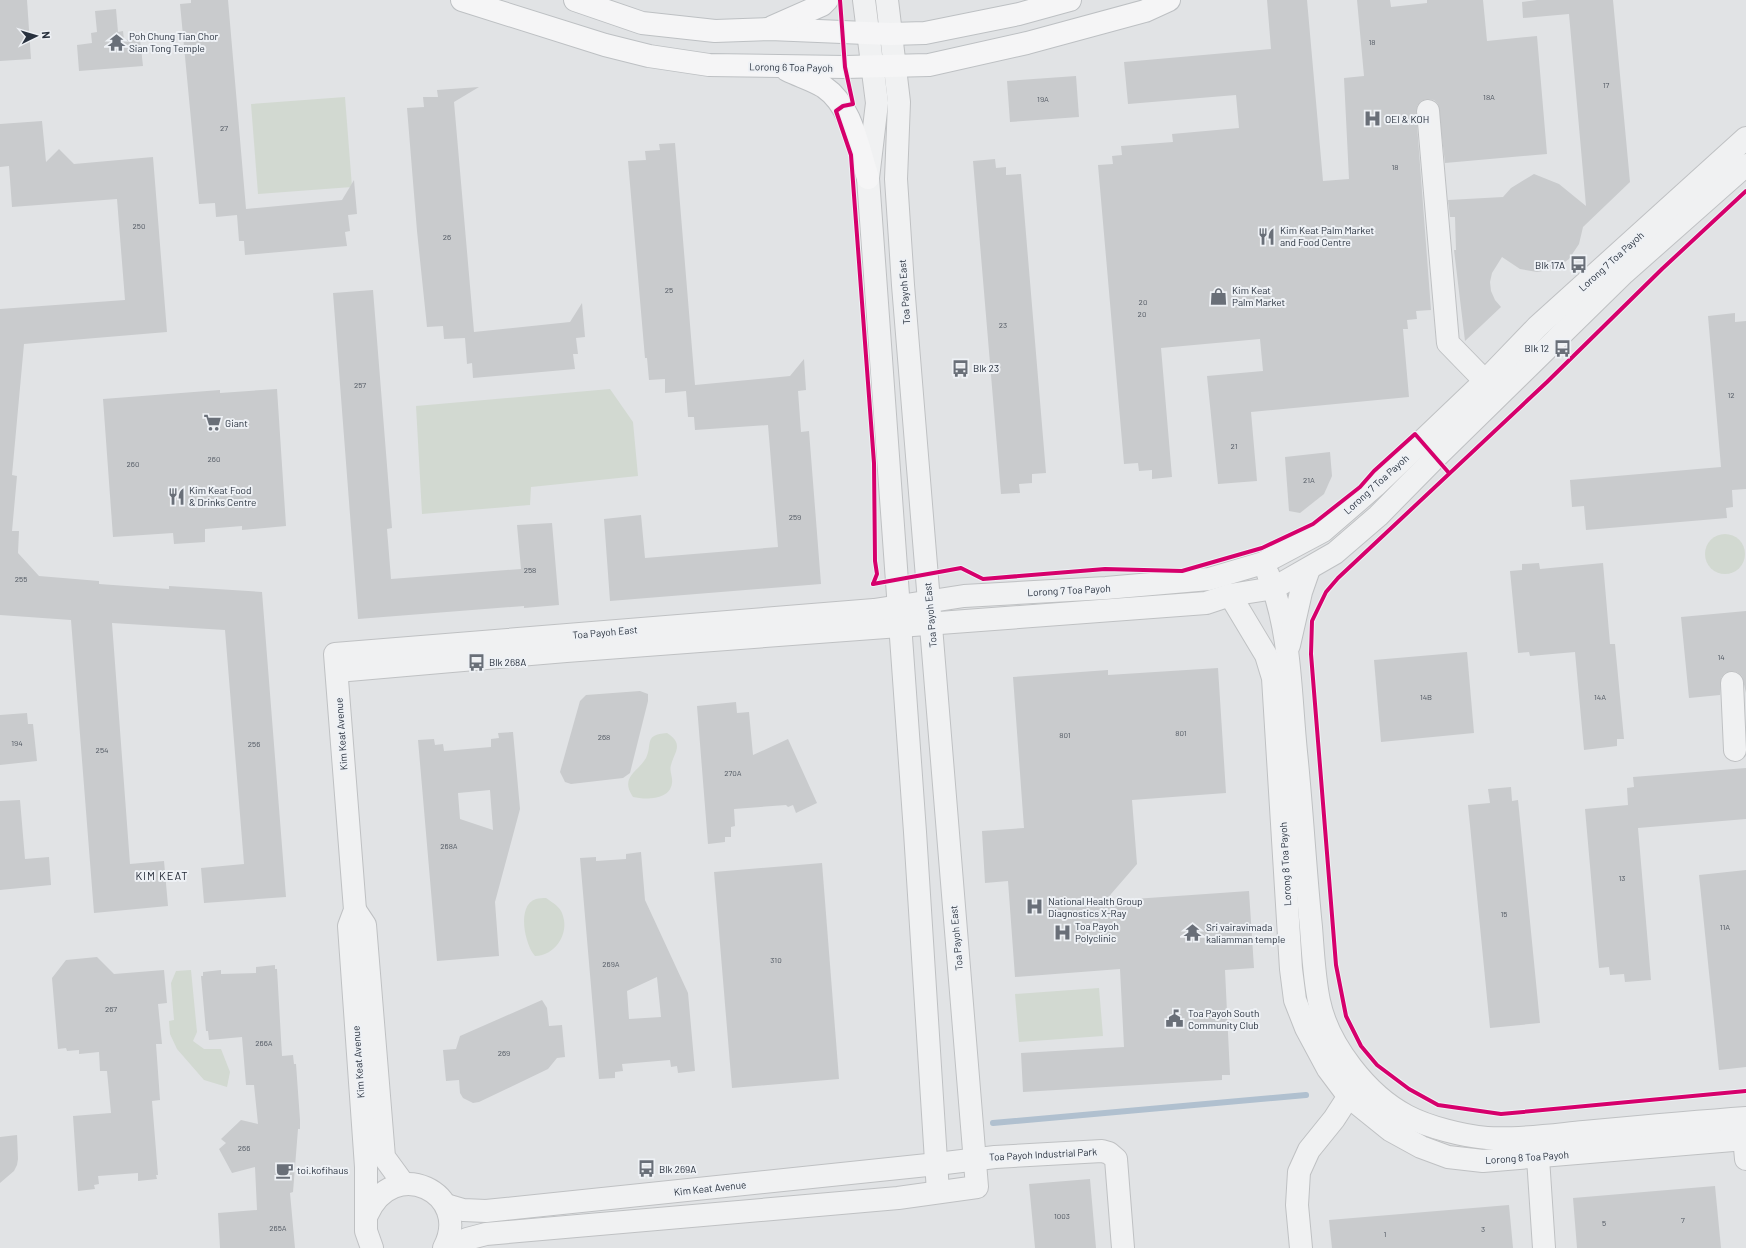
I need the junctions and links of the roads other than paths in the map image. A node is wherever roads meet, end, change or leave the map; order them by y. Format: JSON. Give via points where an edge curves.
{"nodes":[{"id":1,"x":462,"y":0,"type":"edge"},
{"id":2,"x":575,"y":0,"type":"edge"},
{"id":3,"x":827,"y":0,"type":"edge"},
{"id":4,"x":864,"y":0,"type":"edge"},
{"id":5,"x":887,"y":0,"type":"edge"},
{"id":6,"x":1070,"y":0,"type":"edge"},
{"id":7,"x":1169,"y":0,"type":"edge"},
{"id":8,"x":770,"y":29,"type":"junction"},
{"id":9,"x":868,"y":34,"type":"junction"},
{"id":10,"x":890,"y":34,"type":"junction"},
{"id":11,"x":894,"y":66,"type":"junction"},
{"id":12,"x":780,"y":67,"type":"junction"},
{"id":13,"x":872,"y":67,"type":"junction"},
{"id":14,"x":1428,"y":111,"type":"dead end"},
{"id":15,"x":1746,"y":138,"type":"edge"},
{"id":16,"x":1746,"y":165,"type":"edge"},
{"id":17,"x":868,"y":178,"type":"junction"},
{"id":18,"x":1485,"y":381,"type":"junction"},
{"id":19,"x":1263,"y":563,"type":"junction"},
{"id":20,"x":1310,"y":569,"type":"junction"},
{"id":21,"x":1274,"y":588,"type":"junction"},
{"id":22,"x":1230,"y":595,"type":"junction"},
{"id":23,"x":929,"y":601,"type":"junction"},
{"id":24,"x":900,"y":616,"type":"junction"},
{"id":25,"x":931,"y":624,"type":"junction"},
{"id":26,"x":1287,"y":654,"type":"junction"},
{"id":27,"x":336,"y":663,"type":"joint"},
{"id":28,"x":1732,"y":683,"type":"dead end"},
{"id":29,"x":1734,"y":750,"type":"dead end"},
{"id":30,"x":355,"y":910,"type":"junction"},
{"id":31,"x":1361,"y":1078,"type":"junction"},
{"id":32,"x":1349,"y":1097,"type":"junction"},
{"id":33,"x":1745,"y":1134,"type":"edge"},
{"id":34,"x":1537,"y":1146,"type":"junction"},
{"id":35,"x":974,"y":1159,"type":"junction"},
{"id":36,"x":937,"y":1164,"type":"junction"},
{"id":37,"x":403,"y":1183,"type":"junction"},
{"id":38,"x":938,"y":1192,"type":"junction"},
{"id":39,"x":446,"y":1205,"type":"junction"},
{"id":40,"x":367,"y":1215,"type":"junction"},
{"id":41,"x":372,"y":1248,"type":"edge"},
{"id":42,"x":444,"y":1248,"type":"edge"},
{"id":43,"x":450,"y":1248,"type":"edge"},
{"id":44,"x":1124,"y":1248,"type":"edge"},
{"id":45,"x":1301,"y":1248,"type":"edge"},
{"id":46,"x":1544,"y":1248,"type":"edge"}],
"edges":[{"from":1,"to":12,"type":"main road","name":"Lorong 6 Toa Payoh","via":[[605,45],[649,56],[709,65]]},
{"from":2,"to":8,"type":"main road","via":[[642,24],[715,30]]},
{"from":3,"to":8,"type":"main road","via":[[822,5]]},
{"from":4,"to":9,"type":"street"},
{"from":5,"to":10,"type":"street","name":"Toa Payoh East"},
{"from":6,"to":10,"type":"main road","via":[[1019,14],[925,33]]},
{"from":7,"to":11,"type":"main road","name":"Lorong 6 Toa Payoh","via":[[1145,11],[1027,43],[930,65]]},
{"from":8,"to":9,"type":"main road"},
{"from":9,"to":10,"type":"main road"},
{"from":9,"to":13,"type":"street"},
{"from":10,"to":11,"type":"street","name":"Toa Payoh East"},
{"from":11,"to":13,"type":"main road","name":"Lorong 6 Toa Payoh"},
{"from":11,"to":23,"type":"street","name":"Toa Payoh East","via":[[899,102],[896,179]]},
{"from":12,"to":13,"type":"main road","name":"Lorong 6 Toa Payoh"},
{"from":12,"to":17,"type":"main road","via":[[824,87],[843,106]]},
{"from":13,"to":17,"type":"street","via":[[877,103]]},
{"from":14,"to":18,"type":"street","via":[[1448,343]]},
{"from":15,"to":18,"type":"street","name":"Lorong 7 Toa Payoh","via":[[1537,327]]},
{"from":16,"to":20,"type":"street","name":"Lorong 7 Toa Payoh","via":[[1624,273],[1378,516],[1335,553]]},
{"from":17,"to":24,"type":"street"},
{"from":18,"to":19,"type":"street","name":"Lorong 7 Toa Payoh","via":[[1324,531]]},
{"from":19,"to":21,"type":"street","name":"Lorong 8 Toa Payoh"},
{"from":19,"to":23,"type":"street","name":"Lorong 7 Toa Payoh","via":[[1208,579],[964,596]]},
{"from":20,"to":21,"type":"street","name":"Lorong 7 Toa Payoh"},
{"from":20,"to":26,"type":"street","via":[[1301,592]]},
{"from":21,"to":22,"type":"street","name":"Lorong 7 Toa Payoh"},
{"from":21,"to":26,"type":"street","name":"Lorong 8 Toa Payoh"},
{"from":22,"to":25,"type":"street","name":"Lorong 7 Toa Payoh","via":[[1206,603]]},
{"from":22,"to":32,"type":"street","name":"Lorong 8 Toa Payoh","via":[[1266,655],[1273,678],[1290,969],[1295,1000],[1306,1028],[1328,1069]]},
{"from":23,"to":24,"type":"street","name":"Lorong 7 Toa Payoh"},
{"from":23,"to":25,"type":"street","name":"Toa Payoh East"},
{"from":24,"to":25,"type":"street","name":"Lorong 7 Toa Payoh"},
{"from":24,"to":27,"type":"street","name":"Toa Payoh East","via":[[874,610],[502,649]]},
{"from":24,"to":36,"type":"street"},
{"from":25,"to":35,"type":"street","name":"Toa Payoh East"},
{"from":26,"to":31,"type":"street","name":"Lorong 8 Toa Payoh","via":[[1319,1001],[1326,1025],[1342,1055]]},
{"from":27,"to":30,"type":"street","name":"Kim Keat Avenue"},
{"from":28,"to":29,"type":"street"},
{"from":30,"to":37,"type":"street","name":"Kim Keat Avenue","via":[[365,925],[384,1158]]},
{"from":30,"to":40,"type":"street","name":"Kim Keat Avenue","via":[[349,926]]},
{"from":31,"to":32,"type":"street"},
{"from":31,"to":34,"type":"street","name":"Lorong 8 Toa Payoh","via":[[1388,1104],[1407,1116],[1441,1128]]},
{"from":32,"to":34,"type":"street","name":"Lorong 8 Toa Payoh","via":[[1390,1130],[1421,1147],[1448,1157],[1483,1161]]},
{"from":32,"to":45,"type":"street","via":[[1309,1150],[1299,1172],[1297,1205]]},
{"from":33,"to":34,"type":"street","name":"Lorong 8 Toa Payoh"},
{"from":34,"to":46,"type":"street"},
{"from":35,"to":36,"type":"street","name":"Kim Keat Avenue"},
{"from":35,"to":38,"type":"street","name":"Toa Payoh East","via":[[977,1187]]},
{"from":35,"to":44,"type":"street","name":"Toa Payoh Industrial Park","via":[[1102,1151],[1109,1153],[1116,1160]]},
{"from":36,"to":38,"type":"street"},
{"from":36,"to":39,"type":"street","name":"Kim Keat Avenue","via":[[486,1211],[463,1210]]},
{"from":37,"to":39,"type":"street","via":[[420,1184],[435,1192]]},
{"from":37,"to":40,"type":"street","via":[[381,1193],[372,1203]]},
{"from":38,"to":43,"type":"street","via":[[898,1198],[486,1234],[467,1239]]},
{"from":39,"to":42,"type":"street","via":[[451,1221],[450,1238]]},
{"from":40,"to":41,"type":"street","name":"Kim Keat Avenue","via":[[366,1231]]}]}
